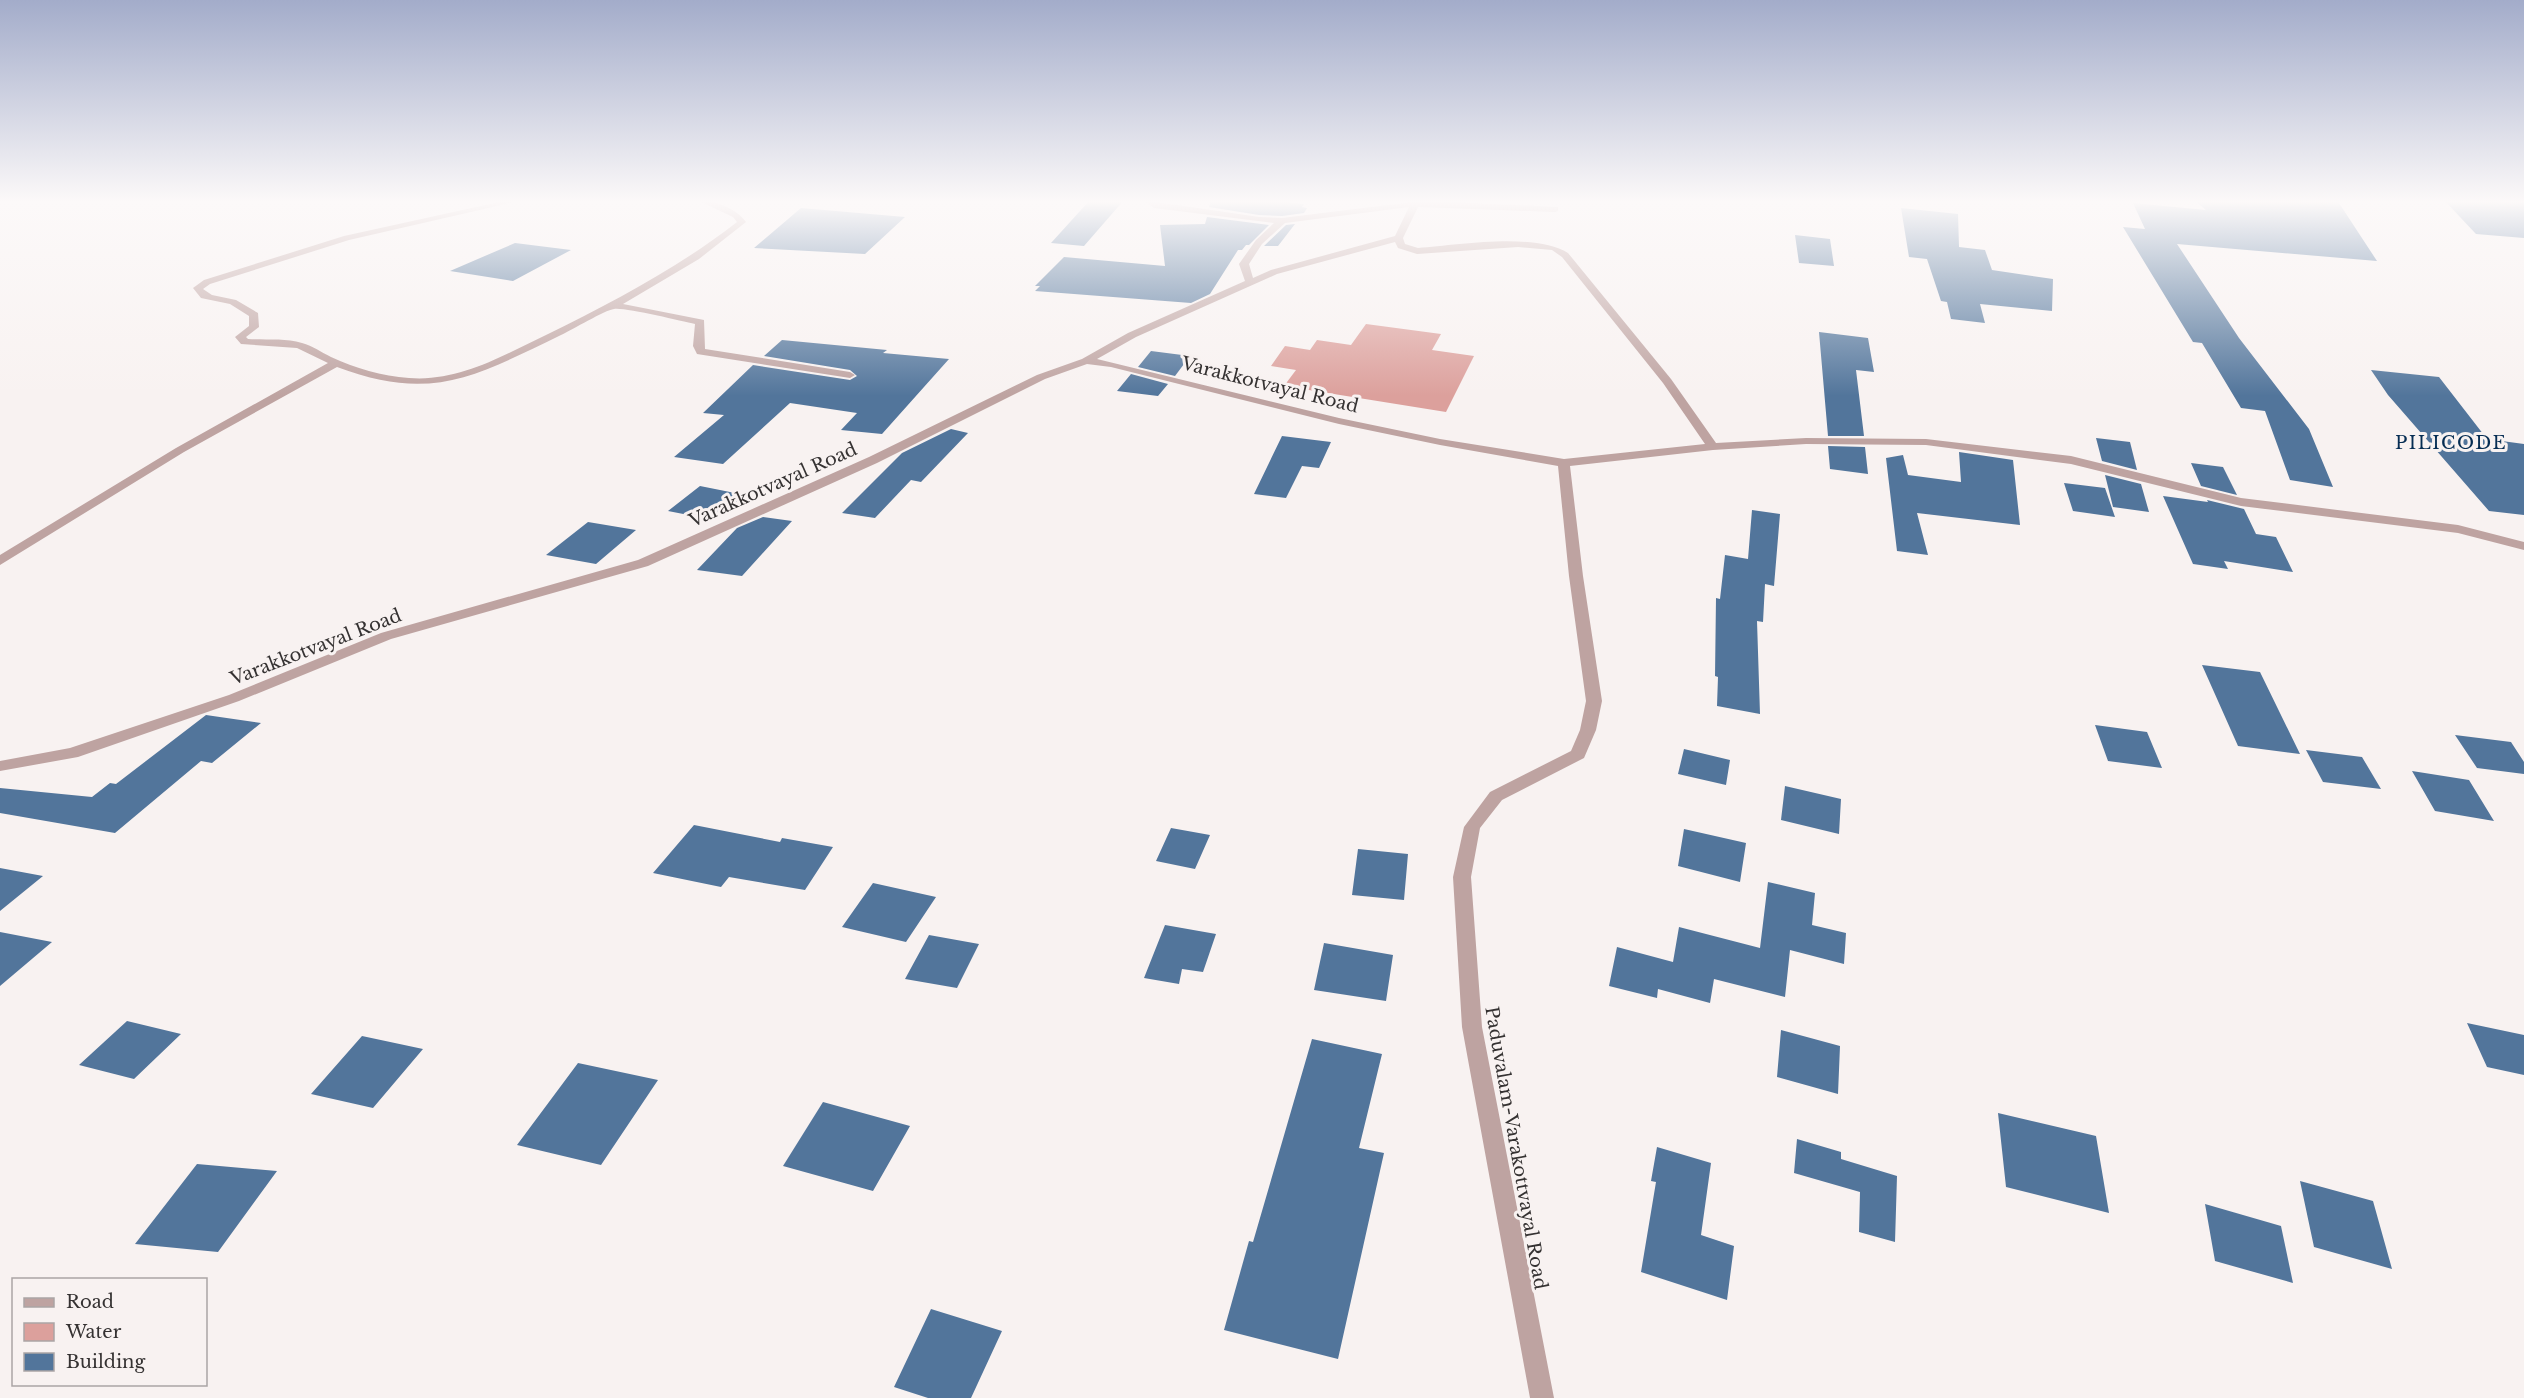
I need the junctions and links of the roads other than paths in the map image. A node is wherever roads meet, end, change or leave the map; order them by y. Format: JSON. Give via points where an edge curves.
{"nodes":[{"id":1,"x":260,"y":265,"type":"edge"},
{"id":2,"x":679,"y":265,"type":"edge"},
{"id":3,"x":1244,"y":265,"type":"edge"},
{"id":4,"x":1299,"y":265,"type":"edge"},
{"id":5,"x":1573,"y":265,"type":"edge"},
{"id":6,"x":1250,"y":282,"type":"junction"},
{"id":7,"x":613,"y":305,"type":"junction"},
{"id":8,"x":1086,"y":361,"type":"junction"},
{"id":9,"x":336,"y":363,"type":"junction"},
{"id":10,"x":850,"y":375,"type":"dead end"},
{"id":11,"x":1713,"y":447,"type":"junction"},
{"id":12,"x":1564,"y":463,"type":"junction"},
{"id":13,"x":2524,"y":546,"type":"edge"},
{"id":14,"x":0,"y":561,"type":"edge"},
{"id":15,"x":0,"y":766,"type":"edge"},
{"id":16,"x":1542,"y":1398,"type":"edge"}],
"edges":[{"from":1,"to":9,"type":"street","via":[[198,288],[210,299],[232,302],[254,315],[254,327],[240,337],[244,342],[300,345]]},
{"from":2,"to":7,"type":"street"},
{"from":3,"to":6,"type":"street"},
{"from":4,"to":6,"type":"street"},
{"from":5,"to":11,"type":"street","via":[[1667,381]]},
{"from":6,"to":8,"type":"street","via":[[1132,334]]},
{"from":7,"to":9,"type":"street","via":[[473,374],[450,379],[402,381]]},
{"from":7,"to":10,"type":"street","via":[[700,322],[701,352]]},
{"from":8,"to":12,"type":"street","name":"Varakkotvayal Road","via":[[1339,421]]},
{"from":8,"to":15,"type":"street","name":"Varakkotvayal Road","via":[[1041,377],[873,460],[642,563],[386,636],[234,698],[72,753]]},
{"from":9,"to":14,"type":"street","via":[[180,450]]},
{"from":11,"to":12,"type":"street"},
{"from":11,"to":13,"type":"street","via":[[1806,441],[1937,443],[2071,460],[2241,502],[2458,529]]},
{"from":12,"to":16,"type":"street","name":"Paduvalam-Varakottvayal Road","via":[[1594,701],[1588,730],[1578,754],[1496,796],[1472,827],[1462,877],[1472,1027]]}]}
